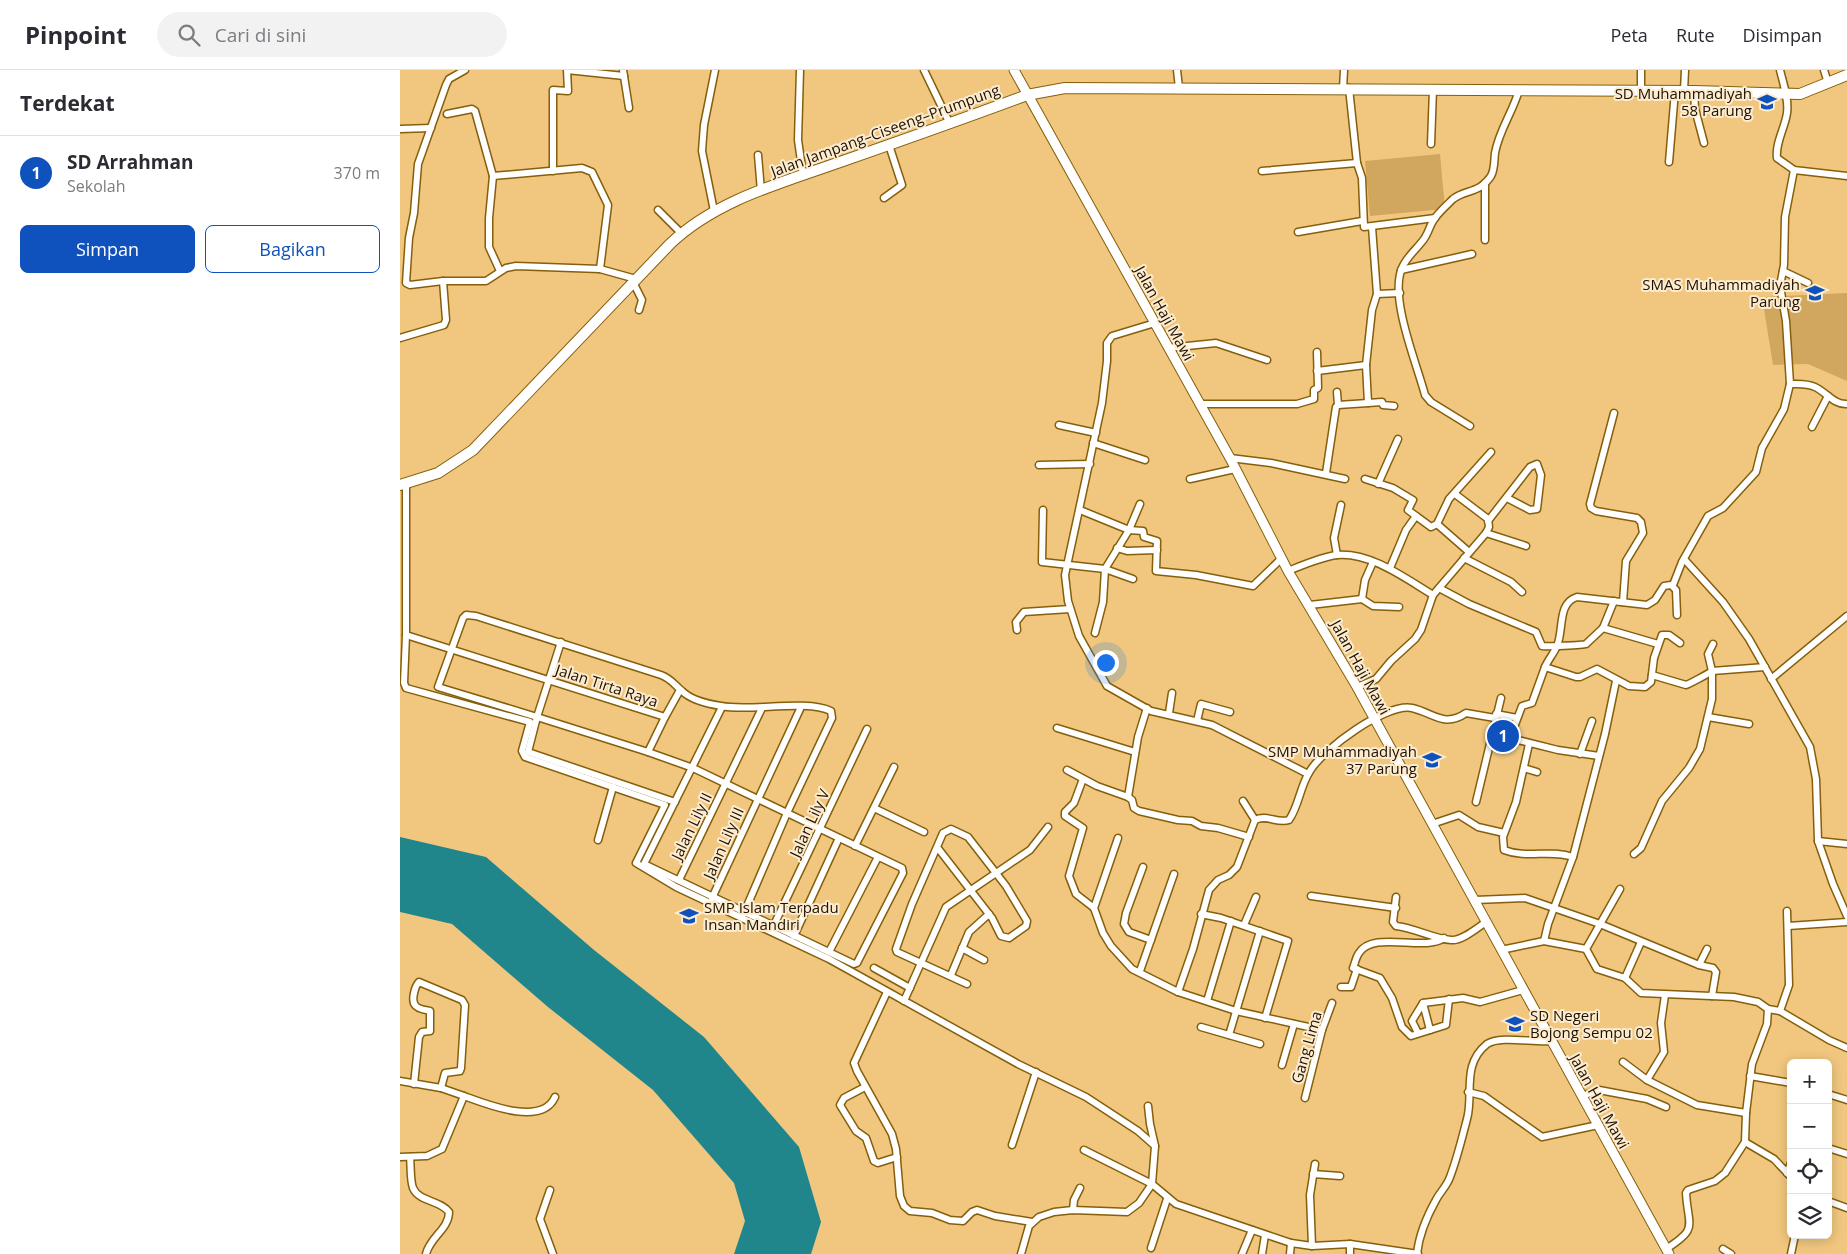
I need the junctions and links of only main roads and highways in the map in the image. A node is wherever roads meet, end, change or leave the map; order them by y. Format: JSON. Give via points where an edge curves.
{"nodes":[{"id":1,"x":1846,"y":73,"type":"edge"},
{"id":2,"x":403,"y":485,"type":"edge"}],
"edges":[{"from":1,"to":2,"type":"main road","name":"Jalan Jampang–Ciseeng–Prumpung","via":[[1800,94],[1786,95],[1684,91],[1179,88],[1065,88],[1027,95],[803,175],[714,211],[682,233],[474,450],[438,473]]}]}
